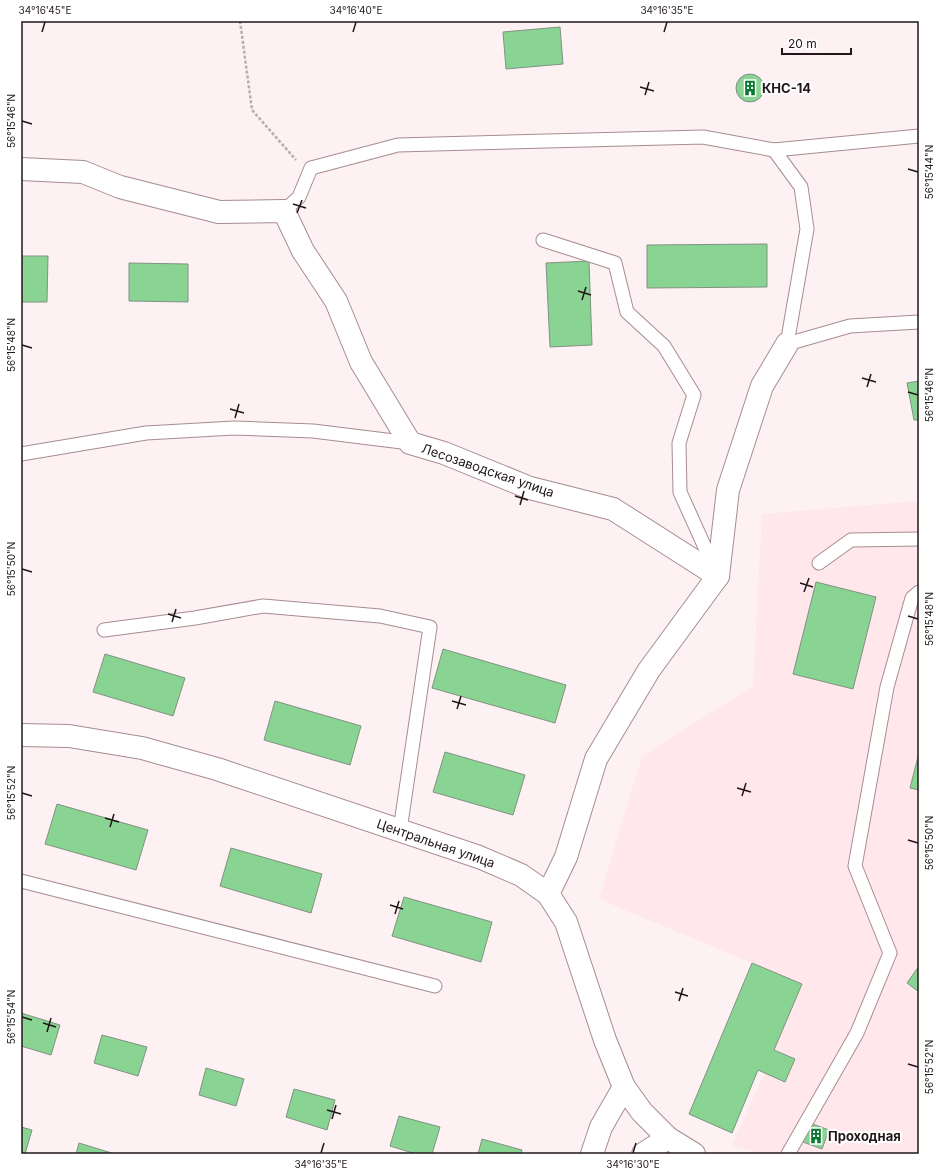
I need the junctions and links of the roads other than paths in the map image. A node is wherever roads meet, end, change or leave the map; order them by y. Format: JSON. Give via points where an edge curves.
{"nodes":[{"id":1,"x":919,"y":136,"type":"edge"},
{"id":2,"x":774,"y":150,"type":"junction"},
{"id":3,"x":21,"y":169,"type":"edge"},
{"id":4,"x":284,"y":211,"type":"junction"},
{"id":5,"x":543,"y":240,"type":"dead end"},
{"id":6,"x":919,"y":322,"type":"edge"},
{"id":7,"x":787,"y":344,"type":"junction"},
{"id":8,"x":410,"y":443,"type":"junction"},
{"id":9,"x":21,"y":454,"type":"edge"},
{"id":10,"x":919,"y":539,"type":"edge"},
{"id":11,"x":819,"y":563,"type":"dead end"},
{"id":12,"x":718,"y":576,"type":"junction"},
{"id":13,"x":919,"y":592,"type":"edge"},
{"id":14,"x":104,"y":630,"type":"dead end"},
{"id":15,"x":21,"y":735,"type":"edge"},
{"id":16,"x":400,"y":830,"type":"junction"},
{"id":17,"x":21,"y":881,"type":"edge"},
{"id":18,"x":548,"y":894,"type":"junction"},
{"id":19,"x":435,"y":986,"type":"dead end"},
{"id":20,"x":624,"y":1087,"type":"junction"},
{"id":21,"x":668,"y":1138,"type":"junction"},
{"id":22,"x":592,"y":1154,"type":"edge"},
{"id":23,"x":643,"y":1154,"type":"edge"},
{"id":24,"x":694,"y":1154,"type":"edge"},
{"id":25,"x":788,"y":1154,"type":"edge"}],
"edges":[{"from":1,"to":2,"type":"lane"},
{"from":2,"to":4,"type":"lane","via":[[704,137],[398,145],[311,168],[299,197]]},
{"from":2,"to":7,"type":"lane","via":[[801,187],[807,229]]},
{"from":3,"to":4,"type":"street","via":[[83,172],[120,187],[219,212]]},
{"from":4,"to":8,"type":"street","name":"Лесозаводская улица","via":[[303,251],[336,301],[361,362]]},
{"from":5,"to":12,"type":"lane","via":[[615,262],[627,312],[664,346],[694,395],[679,443],[680,492]]},
{"from":6,"to":7,"type":"lane","via":[[850,326]]},
{"from":7,"to":12,"type":"street","via":[[762,386],[728,490]]},
{"from":8,"to":9,"type":"lane","via":[[313,431],[234,428],[146,433]]},
{"from":8,"to":12,"type":"street","name":"Лесозаводская улица","via":[[444,453],[530,488],[613,509]]},
{"from":10,"to":11,"type":"lane","via":[[851,540]]},
{"from":12,"to":18,"type":"street","via":[[649,670],[596,759],[566,857]]},
{"from":13,"to":25,"type":"lane","via":[[912,598],[887,687],[855,866],[890,953],[857,1033]]},
{"from":14,"to":16,"type":"lane","via":[[263,606],[380,616],[430,627]]},
{"from":15,"to":16,"type":"street","name":"Центральная улица","via":[[69,736],[142,748],[218,769]]},
{"from":16,"to":18,"type":"street","name":"Центральная улица","via":[[521,875]]},
{"from":17,"to":19,"type":"lane"},
{"from":18,"to":20,"type":"street","name":"Центральная улица","via":[[566,922],[605,1040]]},
{"from":20,"to":21,"type":"street","name":"Центральная улица","via":[[642,1112]]},
{"from":20,"to":22,"type":"street","via":[[601,1128]]},
{"from":21,"to":23,"type":"street"},
{"from":21,"to":24,"type":"street","name":"Центральная улица"}]}
